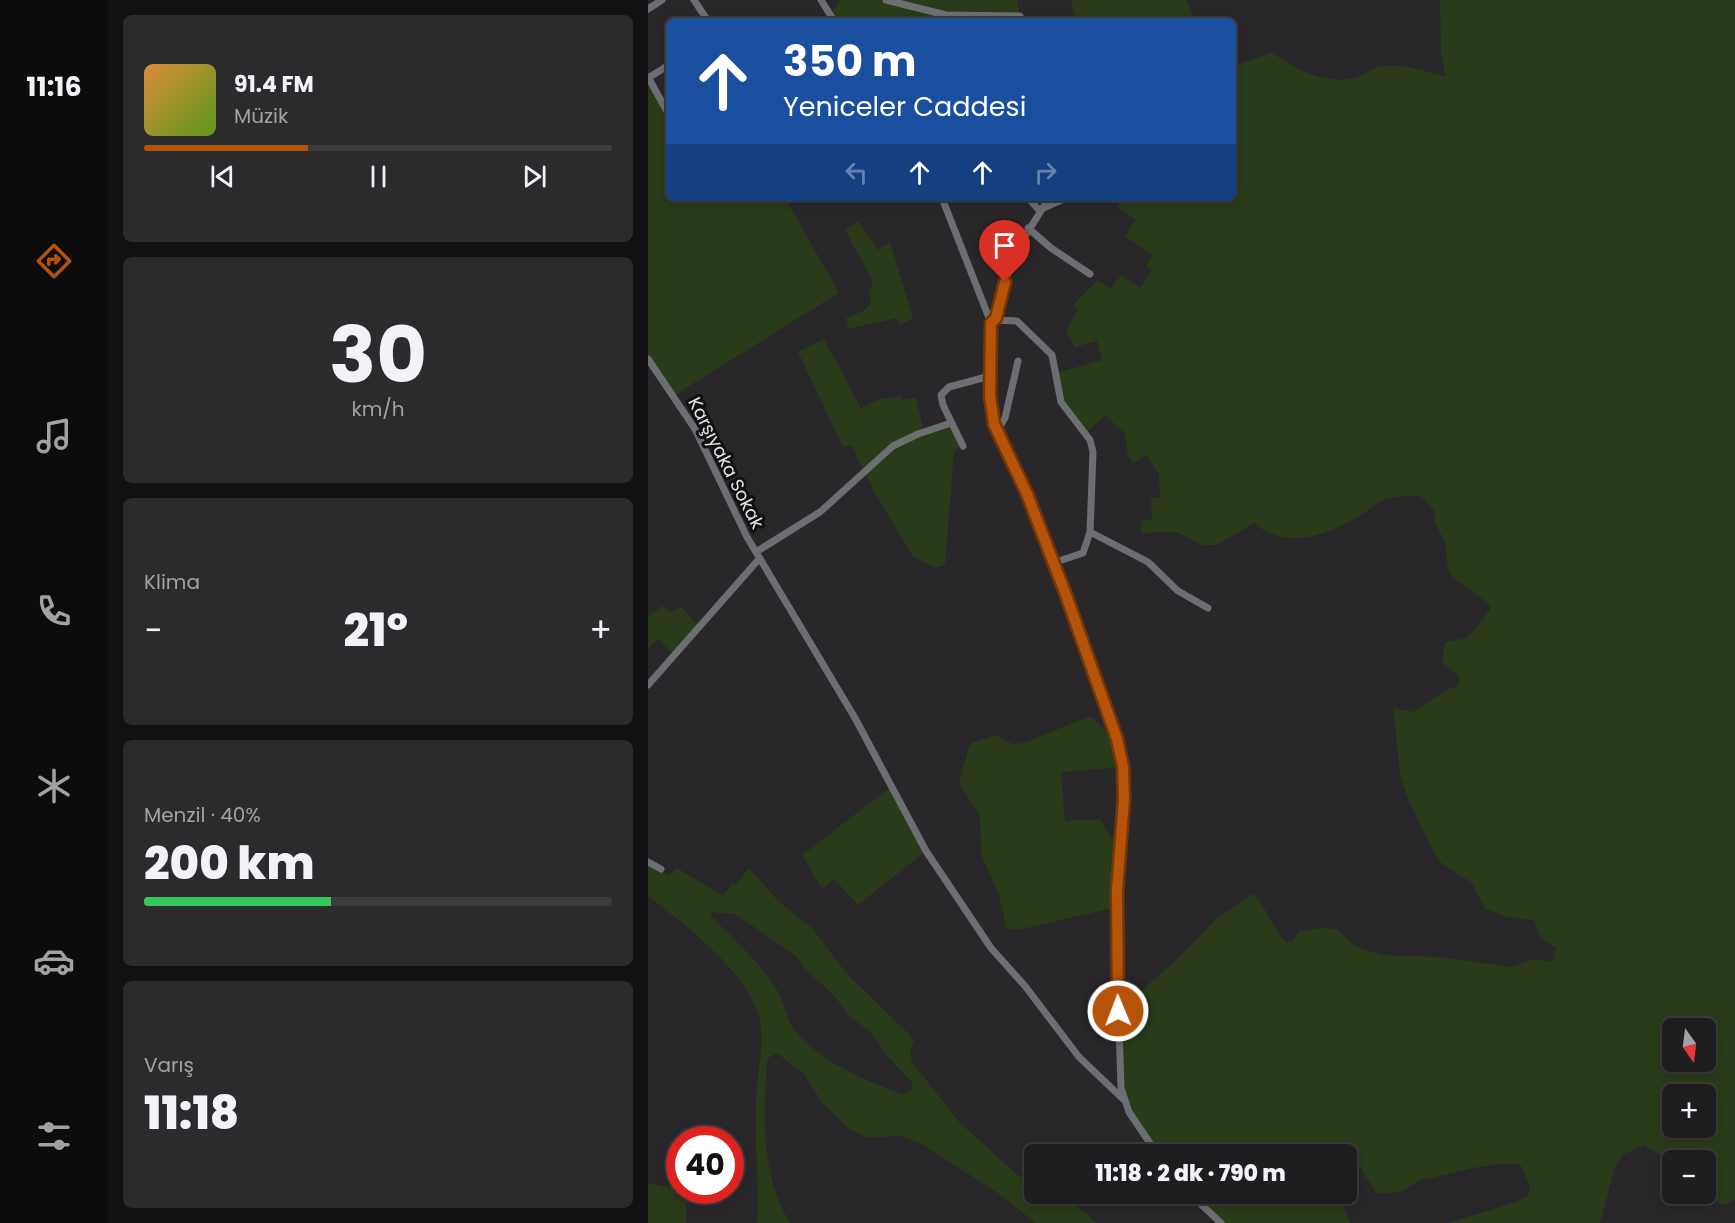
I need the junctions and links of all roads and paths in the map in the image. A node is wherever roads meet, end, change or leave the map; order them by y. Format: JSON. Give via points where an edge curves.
{"nodes":[{"id":1,"x":662,"y":0,"type":"edge"},
{"id":2,"x":694,"y":0,"type":"edge"},
{"id":3,"x":821,"y":0,"type":"edge"},
{"id":4,"x":886,"y":0,"type":"edge"},
{"id":5,"x":648,"y":9,"type":"edge"},
{"id":6,"x":706,"y":18,"type":"edge"},
{"id":7,"x":832,"y":18,"type":"edge"},
{"id":8,"x":1021,"y":18,"type":"edge"},
{"id":9,"x":666,"y":67,"type":"edge"},
{"id":10,"x":648,"y":78,"type":"edge"},
{"id":11,"x":666,"y":110,"type":"edge"},
{"id":12,"x":945,"y":201,"type":"edge"},
{"id":13,"x":1031,"y":201,"type":"edge"},
{"id":14,"x":1047,"y":201,"type":"edge"},
{"id":15,"x":1059,"y":201,"type":"edge"},
{"id":16,"x":1039,"y":210,"type":"junction"},
{"id":17,"x":1028,"y":228,"type":"junction"},
{"id":18,"x":1090,"y":274,"type":"dead end"},
{"id":19,"x":993,"y":322,"type":"junction"},
{"id":20,"x":648,"y":359,"type":"edge"},
{"id":21,"x":1018,"y":361,"type":"dead end"},
{"id":22,"x":990,"y":376,"type":"junction"},
{"id":23,"x":951,"y":423,"type":"junction"},
{"id":24,"x":997,"y":431,"type":"junction"},
{"id":25,"x":963,"y":446,"type":"dead end"},
{"id":26,"x":1090,"y":532,"type":"junction"},
{"id":27,"x":758,"y":555,"type":"junction"},
{"id":28,"x":1053,"y":563,"type":"junction"},
{"id":29,"x":1208,"y":608,"type":"dead end"},
{"id":30,"x":648,"y":685,"type":"edge"},
{"id":31,"x":648,"y":862,"type":"edge"},
{"id":32,"x":661,"y":869,"type":"dead end"},
{"id":33,"x":1123,"y":1099,"type":"junction"},
{"id":34,"x":1151,"y":1144,"type":"edge"},
{"id":35,"x":1201,"y":1204,"type":"edge"},
{"id":36,"x":1221,"y":1223,"type":"edge"}],
"edges":[{"from":1,"to":5,"type":"street"},
{"from":2,"to":6,"type":"street"},
{"from":3,"to":7,"type":"street"},
{"from":4,"to":8,"type":"street","via":[[946,15]]},
{"from":9,"to":10,"type":"street"},
{"from":10,"to":11,"type":"street"},
{"from":12,"to":19,"type":"street"},
{"from":13,"to":16,"type":"street"},
{"from":14,"to":16,"type":"street"},
{"from":15,"to":16,"type":"street"},
{"from":16,"to":17,"type":"street"},
{"from":17,"to":18,"type":"street"},
{"from":17,"to":19,"type":"street","via":[[1009,267]]},
{"from":19,"to":22,"type":"street"},
{"from":19,"to":26,"type":"street","via":[[1017,321],[1054,360],[1061,402],[1089,436],[1093,452]]},
{"from":20,"to":27,"type":"street","name":"Karşıyaka Sokak","via":[[695,429]]},
{"from":21,"to":24,"type":"street","via":[[1005,418]]},
{"from":22,"to":23,"type":"street","via":[[943,392],[943,405]]},
{"from":22,"to":24,"type":"street","via":[[990,405]]},
{"from":23,"to":25,"type":"street"},
{"from":23,"to":27,"type":"street","via":[[893,446],[820,512]]},
{"from":24,"to":28,"type":"street","via":[[1027,494]]},
{"from":26,"to":28,"type":"street","via":[[1083,553]]},
{"from":26,"to":29,"type":"street","via":[[1149,562],[1178,591]]},
{"from":27,"to":30,"type":"street"},
{"from":27,"to":33,"type":"street","name":"Karşıyaka Sokak","via":[[855,718],[916,833],[982,934],[1078,1057]]},
{"from":28,"to":33,"type":"street","via":[[1117,739],[1124,776],[1116,929]]},
{"from":31,"to":32,"type":"street"},
{"from":33,"to":34,"type":"street"},
{"from":35,"to":36,"type":"street"}]}
